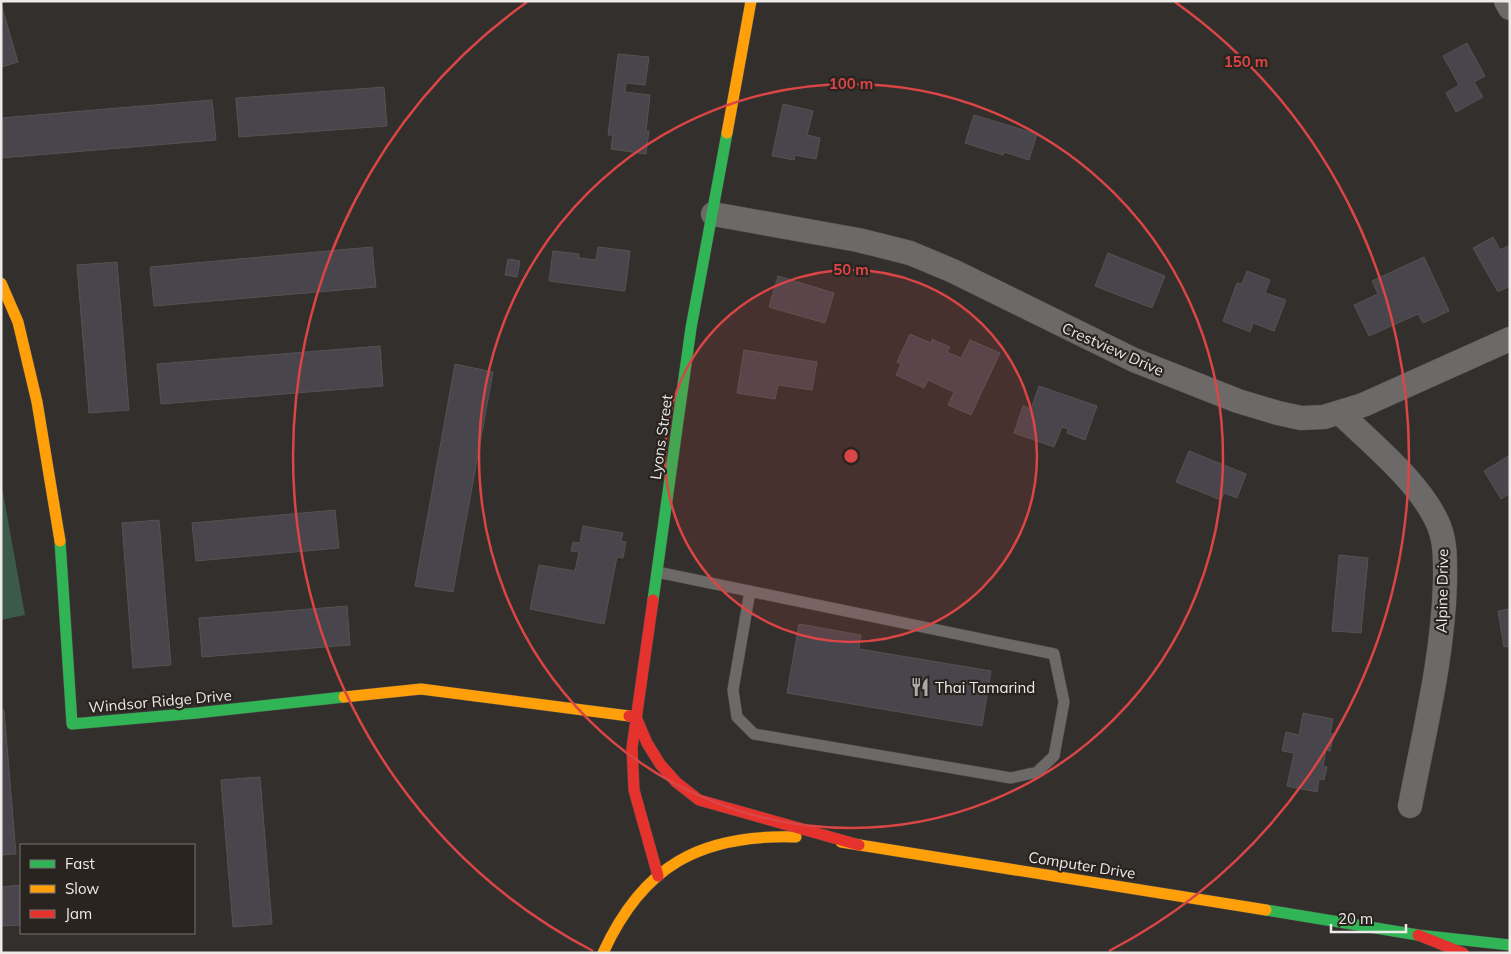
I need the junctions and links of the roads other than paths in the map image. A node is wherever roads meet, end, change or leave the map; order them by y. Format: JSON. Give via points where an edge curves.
{"nodes":[{"id":1,"x":751,"y":1,"type":"edge"},
{"id":2,"x":1506,"y":1,"type":"edge"},
{"id":3,"x":1510,"y":8,"type":"edge"},
{"id":4,"x":713,"y":214,"type":"junction"},
{"id":5,"x":1,"y":283,"type":"edge"},
{"id":6,"x":1510,"y":339,"type":"edge"},
{"id":7,"x":1340,"y":413,"type":"junction"},
{"id":8,"x":657,"y":572,"type":"junction"},
{"id":9,"x":750,"y":591,"type":"junction"},
{"id":10,"x":636,"y":717,"type":"junction"},
{"id":11,"x":1410,"y":806,"type":"dead end"},
{"id":12,"x":859,"y":845,"type":"junction"},
{"id":13,"x":658,"y":876,"type":"junction"},
{"id":14,"x":1418,"y":935,"type":"junction"},
{"id":15,"x":1510,"y":945,"type":"edge"},
{"id":16,"x":603,"y":953,"type":"edge"},
{"id":17,"x":1463,"y":953,"type":"edge"}],
"edges":[{"from":1,"to":4,"type":"main road","name":"Lyons Street"},
{"from":2,"to":3,"type":"street"},
{"from":4,"to":7,"type":"street","name":"Crestview Drive","via":[[858,240],[910,253],[953,271],[1108,349],[1203,388],[1278,414],[1301,418]]},
{"from":4,"to":8,"type":"main road","name":"Lyons Street","via":[[691,328]]},
{"from":5,"to":10,"type":"main road","name":"Windsor Ridge Drive","via":[[18,322],[37,402],[60,540],[72,724],[421,689]]},
{"from":6,"to":7,"type":"street","name":"Crestview Drive"},
{"from":7,"to":11,"type":"street","name":"Alpine Drive","via":[[1416,487],[1440,526],[1444,546],[1442,641]]},
{"from":8,"to":9,"type":"lane"},
{"from":8,"to":10,"type":"main road","name":"Lyons Street"},
{"from":9,"to":9,"type":"lane","via":[[1054,654],[1064,702],[1054,756],[1037,772],[1011,778],[754,734],[737,716],[733,690]]},
{"from":10,"to":12,"type":"main road","via":[[645,742],[663,769],[699,800]]},
{"from":10,"to":13,"type":"main road","name":"Lyons Street","via":[[632,748],[634,790]]},
{"from":12,"to":13,"type":"main road","name":"Computer Drive","via":[[799,837],[747,838],[701,848]]},
{"from":12,"to":14,"type":"main road","name":"Computer Drive"},
{"from":13,"to":16,"type":"main road","name":"Computer Drive","via":[[625,910]]},
{"from":14,"to":15,"type":"main road","name":"Computer Drive"},
{"from":14,"to":17,"type":"main road"}]}
